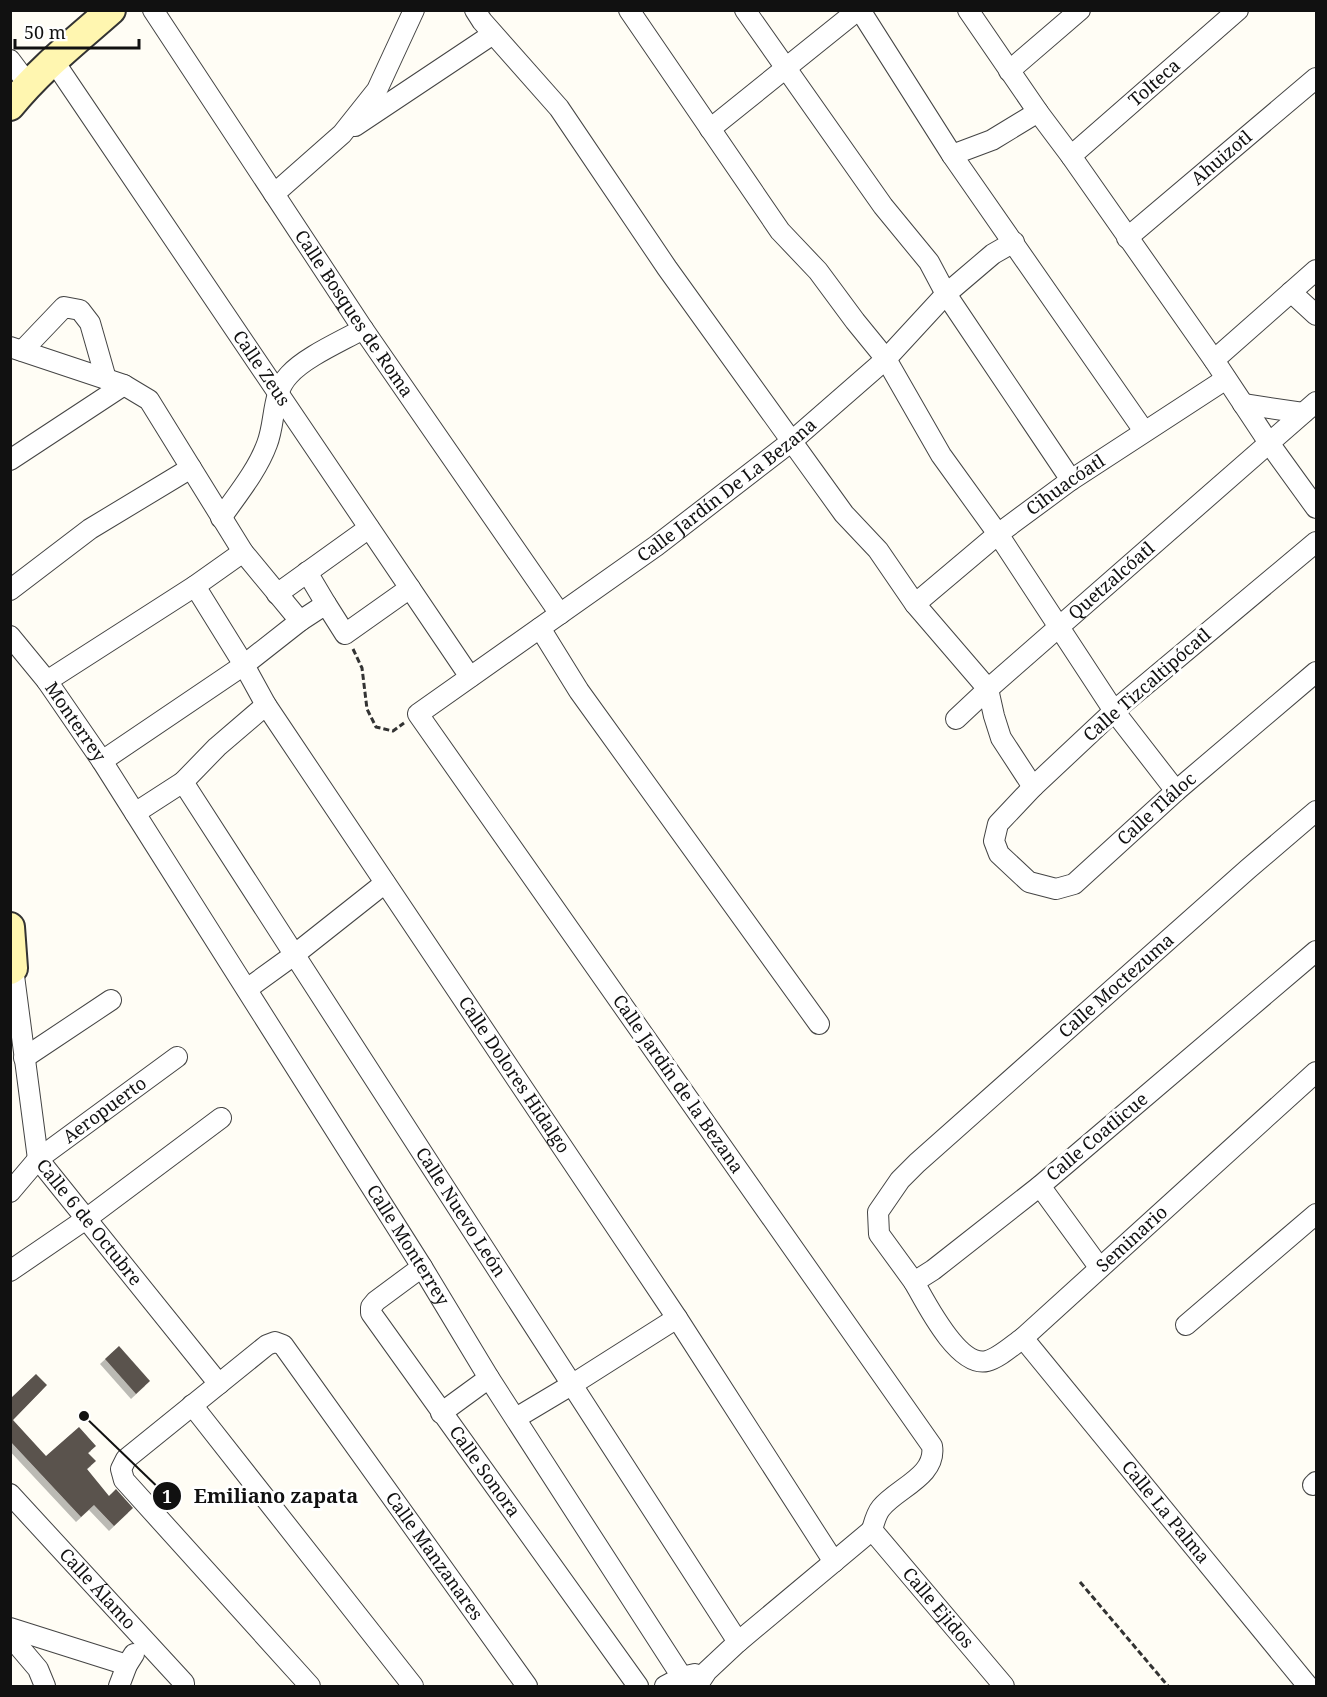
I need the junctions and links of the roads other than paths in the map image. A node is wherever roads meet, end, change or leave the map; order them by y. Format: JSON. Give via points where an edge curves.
{"nodes":[{"id":1,"x":111,"y":10,"type":"edge"},
{"id":2,"x":153,"y":10,"type":"edge"},
{"id":3,"x":414,"y":10,"type":"edge"},
{"id":4,"x":476,"y":10,"type":"edge"},
{"id":5,"x":629,"y":10,"type":"edge"},
{"id":6,"x":745,"y":10,"type":"edge"},
{"id":7,"x":859,"y":10,"type":"edge"},
{"id":8,"x":968,"y":10,"type":"edge"},
{"id":9,"x":1080,"y":10,"type":"edge"},
{"id":10,"x":1238,"y":10,"type":"edge"},
{"id":11,"x":493,"y":34,"type":"junction"},
{"id":12,"x":10,"y":60,"type":"edge"},
{"id":13,"x":53,"y":60,"type":"junction"},
{"id":14,"x":786,"y":68,"type":"junction"},
{"id":15,"x":1009,"y":70,"type":"junction"},
{"id":16,"x":1317,"y":78,"type":"edge"},
{"id":17,"x":19,"y":95,"type":"edge"},
{"id":18,"x":382,"y":98,"type":"junction"},
{"id":19,"x":1038,"y":112,"type":"junction"},
{"id":20,"x":710,"y":129,"type":"junction"},
{"id":21,"x":952,"y":155,"type":"junction"},
{"id":22,"x":1071,"y":156,"type":"junction"},
{"id":23,"x":274,"y":194,"type":"junction"},
{"id":24,"x":1127,"y":238,"type":"junction"},
{"id":25,"x":1014,"y":242,"type":"junction"},
{"id":26,"x":1317,"y":270,"type":"edge"},
{"id":27,"x":1291,"y":292,"type":"junction"},
{"id":28,"x":946,"y":294,"type":"junction"},
{"id":29,"x":1317,"y":315,"type":"edge"},
{"id":30,"x":363,"y":329,"type":"junction"},
{"id":31,"x":16,"y":349,"type":"edge"},
{"id":32,"x":886,"y":360,"type":"junction"},
{"id":33,"x":1214,"y":360,"type":"junction"},
{"id":34,"x":1226,"y":379,"type":"junction"},
{"id":35,"x":115,"y":382,"type":"junction"},
{"id":36,"x":277,"y":393,"type":"junction"},
{"id":37,"x":1243,"y":404,"type":"junction"},
{"id":38,"x":1310,"y":408,"type":"edge"},
{"id":39,"x":1144,"y":431,"type":"junction"},
{"id":40,"x":792,"y":441,"type":"junction"},
{"id":41,"x":1269,"y":443,"type":"junction"},
{"id":42,"x":10,"y":460,"type":"edge"},
{"id":43,"x":191,"y":468,"type":"junction"},
{"id":44,"x":1071,"y":480,"type":"junction"},
{"id":45,"x":1317,"y":508,"type":"edge"},
{"id":46,"x":220,"y":518,"type":"junction"},
{"id":47,"x":369,"y":528,"type":"junction"},
{"id":48,"x":998,"y":534,"type":"junction"},
{"id":49,"x":1317,"y":542,"type":"edge"},
{"id":50,"x":243,"y":552,"type":"junction"},
{"id":51,"x":307,"y":572,"type":"junction"},
{"id":52,"x":195,"y":586,"type":"junction"},
{"id":53,"x":410,"y":588,"type":"junction"},
{"id":54,"x":10,"y":590,"type":"edge"},
{"id":55,"x":277,"y":594,"type":"junction"},
{"id":56,"x":326,"y":604,"type":"junction"},
{"id":57,"x":915,"y":604,"type":"junction"},
{"id":58,"x":560,"y":614,"type":"junction"},
{"id":59,"x":300,"y":621,"type":"junction"},
{"id":60,"x":1059,"y":627,"type":"junction"},
{"id":61,"x":540,"y":628,"type":"junction"},
{"id":62,"x":10,"y":636,"type":"edge"},
{"id":63,"x":244,"y":665,"type":"junction"},
{"id":64,"x":1317,"y":672,"type":"edge"},
{"id":65,"x":470,"y":677,"type":"junction"},
{"id":66,"x":47,"y":681,"type":"junction"},
{"id":67,"x":988,"y":688,"type":"junction"},
{"id":68,"x":266,"y":705,"type":"junction"},
{"id":69,"x":1114,"y":711,"type":"junction"},
{"id":70,"x":418,"y":714,"type":"joint"},
{"id":71,"x":956,"y":719,"type":"dead end"},
{"id":72,"x":102,"y":760,"type":"junction"},
{"id":73,"x":183,"y":782,"type":"junction"},
{"id":74,"x":1034,"y":787,"type":"junction"},
{"id":75,"x":1176,"y":791,"type":"junction"},
{"id":76,"x":1317,"y":811,"type":"edge"},
{"id":77,"x":135,"y":813,"type":"junction"},
{"id":78,"x":994,"y":842,"type":"joint"},
{"id":79,"x":385,"y":883,"type":"junction"},
{"id":80,"x":10,"y":927,"type":"edge"},
{"id":81,"x":1317,"y":951,"type":"edge"},
{"id":82,"x":294,"y":955,"type":"junction"},
{"id":83,"x":12,"y":969,"type":"edge"},
{"id":84,"x":247,"y":989,"type":"junction"},
{"id":85,"x":111,"y":1000,"type":"dead end"},
{"id":86,"x":819,"y":1024,"type":"dead end"},
{"id":87,"x":177,"y":1057,"type":"dead end"},
{"id":88,"x":24,"y":1058,"type":"junction"},
{"id":89,"x":1317,"y":1072,"type":"edge"},
{"id":90,"x":221,"y":1118,"type":"dead end"},
{"id":91,"x":38,"y":1159,"type":"junction"},
{"id":92,"x":1040,"y":1186,"type":"junction"},
{"id":93,"x":10,"y":1192,"type":"edge"},
{"id":94,"x":1317,"y":1214,"type":"edge"},
{"id":95,"x":86,"y":1219,"type":"junction"},
{"id":96,"x":422,"y":1267,"type":"junction"},
{"id":97,"x":1099,"y":1267,"type":"junction"},
{"id":98,"x":10,"y":1271,"type":"edge"},
{"id":99,"x":914,"y":1282,"type":"junction"},
{"id":100,"x":677,"y":1318,"type":"junction"},
{"id":101,"x":1186,"y":1325,"type":"dead end"},
{"id":102,"x":1023,"y":1338,"type":"junction"},
{"id":103,"x":489,"y":1378,"type":"junction"},
{"id":104,"x":219,"y":1384,"type":"junction"},
{"id":105,"x":573,"y":1384,"type":"junction"},
{"id":106,"x":192,"y":1405,"type":"junction"},
{"id":107,"x":441,"y":1413,"type":"junction"},
{"id":108,"x":516,"y":1418,"type":"junction"},
{"id":109,"x":10,"y":1494,"type":"edge"},
{"id":110,"x":872,"y":1530,"type":"junction"},
{"id":111,"x":834,"y":1562,"type":"junction"},
{"id":112,"x":10,"y":1628,"type":"edge"},
{"id":113,"x":10,"y":1636,"type":"edge"},
{"id":114,"x":143,"y":1640,"type":"junction"},
{"id":115,"x":738,"y":1642,"type":"junction"},
{"id":116,"x":127,"y":1665,"type":"junction"},
{"id":117,"x":688,"y":1680,"type":"edge"},
{"id":118,"x":184,"y":1685,"type":"edge"},
{"id":119,"x":45,"y":1686,"type":"edge"},
{"id":120,"x":119,"y":1686,"type":"edge"},
{"id":121,"x":310,"y":1686,"type":"edge"},
{"id":122,"x":413,"y":1686,"type":"edge"},
{"id":123,"x":527,"y":1686,"type":"edge"},
{"id":124,"x":638,"y":1686,"type":"edge"},
{"id":125,"x":1005,"y":1686,"type":"edge"},
{"id":126,"x":1308,"y":1686,"type":"edge"}],
"edges":[{"from":1,"to":13,"type":"street"},
{"from":2,"to":23,"type":"street","name":"Calle Bosques de Roma"},
{"from":3,"to":18,"type":"street"},
{"from":4,"to":11,"type":"street"},
{"from":5,"to":20,"type":"street"},
{"from":6,"to":14,"type":"street"},
{"from":7,"to":14,"type":"street"},
{"from":7,"to":21,"type":"street"},
{"from":8,"to":15,"type":"street"},
{"from":9,"to":15,"type":"street"},
{"from":10,"to":22,"type":"street","name":"Tolteca"},
{"from":11,"to":18,"type":"street"},
{"from":11,"to":40,"type":"street","via":[[559,108],[667,268]]},
{"from":12,"to":17,"type":"street"},
{"from":13,"to":17,"type":"street"},
{"from":13,"to":36,"type":"street","name":"Calle Zeus"},
{"from":14,"to":20,"type":"street"},
{"from":14,"to":28,"type":"street","via":[[883,206],[929,261]]},
{"from":15,"to":19,"type":"street"},
{"from":16,"to":24,"type":"street","name":"Ahuizotl"},
{"from":18,"to":23,"type":"street"},
{"from":19,"to":21,"type":"street","via":[[992,140]]},
{"from":19,"to":22,"type":"street"},
{"from":20,"to":32,"type":"street","via":[[780,231],[818,271]]},
{"from":21,"to":25,"type":"street"},
{"from":22,"to":24,"type":"street"},
{"from":23,"to":30,"type":"street","name":"Calle Bosques de Roma"},
{"from":24,"to":33,"type":"street"},
{"from":25,"to":28,"type":"street","name":"Calle Jardín De La Bezana","via":[[993,254]]},
{"from":25,"to":39,"type":"street"},
{"from":26,"to":27,"type":"street"},
{"from":27,"to":29,"type":"street"},
{"from":27,"to":33,"type":"street"},
{"from":28,"to":32,"type":"street","name":"Calle Jardín De La Bezana"},
{"from":28,"to":44,"type":"street"},
{"from":30,"to":36,"type":"street","via":[[288,375]]},
{"from":30,"to":58,"type":"street","name":"Calle Bosques de Roma"},
{"from":31,"to":35,"type":"street"},
{"from":31,"to":35,"type":"street","via":[[64,307],[80,310],[90,323]]},
{"from":32,"to":40,"type":"street","name":"Calle Jardín De La Bezana"},
{"from":32,"to":48,"type":"street","via":[[940,455]]},
{"from":33,"to":34,"type":"street"},
{"from":34,"to":37,"type":"street"},
{"from":34,"to":39,"type":"street","name":"Cihuacóatl"},
{"from":35,"to":42,"type":"street"},
{"from":35,"to":43,"type":"street","via":[[149,400]]},
{"from":36,"to":46,"type":"street","via":[[268,444]]},
{"from":36,"to":47,"type":"street","name":"Calle Zeus"},
{"from":37,"to":38,"type":"street"},
{"from":37,"to":41,"type":"street"},
{"from":38,"to":41,"type":"street","name":"Quetzalcóatl"},
{"from":39,"to":44,"type":"street","name":"Cihuacóatl"},
{"from":40,"to":57,"type":"street"},
{"from":40,"to":58,"type":"street","name":"Calle Jardín De La Bezana"},
{"from":41,"to":45,"type":"street"},
{"from":41,"to":60,"type":"street","name":"Quetzalcóatl"},
{"from":43,"to":46,"type":"street"},
{"from":43,"to":54,"type":"street","via":[[90,529]]},
{"from":44,"to":48,"type":"street","name":"Cihuacóatl"},
{"from":46,"to":50,"type":"street"},
{"from":47,"to":51,"type":"street"},
{"from":47,"to":53,"type":"street","name":"Calle Zeus"},
{"from":48,"to":57,"type":"street","name":"Cihuacóatl"},
{"from":48,"to":60,"type":"street"},
{"from":49,"to":69,"type":"street","name":"Calle Tizcaltipócatl"},
{"from":50,"to":52,"type":"street"},
{"from":50,"to":55,"type":"street"},
{"from":51,"to":55,"type":"street"},
{"from":51,"to":56,"type":"street"},
{"from":52,"to":63,"type":"street","name":"Calle Dolores Hidalgo"},
{"from":52,"to":66,"type":"street"},
{"from":53,"to":56,"type":"street","via":[[345,634]]},
{"from":53,"to":65,"type":"street","name":"Calle Zeus"},
{"from":55,"to":59,"type":"street"},
{"from":56,"to":59,"type":"street"},
{"from":57,"to":67,"type":"street"},
{"from":58,"to":61,"type":"street","name":"Calle Jardín De La Bezana"},
{"from":59,"to":63,"type":"street"},
{"from":60,"to":67,"type":"street","name":"Quetzalcóatl"},
{"from":60,"to":69,"type":"street"},
{"from":61,"to":65,"type":"street","name":"Calle Jardín De La Bezana"},
{"from":61,"to":86,"type":"street","via":[[579,691]]},
{"from":62,"to":66,"type":"street","name":"Monterrey"},
{"from":63,"to":68,"type":"street","name":"Calle Dolores Hidalgo"},
{"from":63,"to":72,"type":"street"},
{"from":64,"to":75,"type":"street","name":"Calle Tláloc"},
{"from":65,"to":70,"type":"street","name":"Calle Jardín De La Bezana"},
{"from":66,"to":72,"type":"street","name":"Monterrey"},
{"from":67,"to":71,"type":"street","name":"Quetzalcóatl"},
{"from":67,"to":74,"type":"street","via":[[1001,738]]},
{"from":68,"to":73,"type":"street"},
{"from":68,"to":79,"type":"street","name":"Calle Dolores Hidalgo"},
{"from":69,"to":74,"type":"street","name":"Calle Tizcaltipócatl"},
{"from":69,"to":75,"type":"street"},
{"from":70,"to":110,"type":"street","name":"Calle Jardín de la Bezana","via":[[932,1446],[930,1466],[880,1509]]},
{"from":72,"to":77,"type":"street","name":"Monterrey"},
{"from":73,"to":77,"type":"street"},
{"from":73,"to":82,"type":"street","name":"Calle Nuevo León"},
{"from":74,"to":78,"type":"street","name":"Calle Tizcaltipócatl","via":[[998,824]]},
{"from":75,"to":78,"type":"street","name":"Calle Tláloc","via":[[1074,884],[1056,889],[1029,882],[999,854]]},
{"from":76,"to":99,"type":"street","name":"Calle Moctezuma","via":[[900,1180],[878,1212],[879,1234]]},
{"from":77,"to":84,"type":"street","name":"Calle Monterrey"},
{"from":79,"to":82,"type":"street"},
{"from":79,"to":100,"type":"street","name":"Calle Dolores Hidalgo"},
{"from":80,"to":83,"type":"street","name":"Calle 6 de Octubre"},
{"from":81,"to":92,"type":"street","name":"Calle Coatlicue"},
{"from":82,"to":84,"type":"street"},
{"from":82,"to":105,"type":"street","name":"Calle Nuevo León"},
{"from":83,"to":88,"type":"street","name":"Calle 6 de Octubre"},
{"from":84,"to":96,"type":"street","name":"Calle Monterrey"},
{"from":85,"to":88,"type":"street"},
{"from":87,"to":91,"type":"street","name":"Aeropuerto"},
{"from":88,"to":91,"type":"street","name":"Calle 6 de Octubre"},
{"from":89,"to":97,"type":"street","name":"Seminario"},
{"from":90,"to":95,"type":"street"},
{"from":91,"to":93,"type":"street","name":"Aeropuerto"},
{"from":91,"to":95,"type":"street","name":"Calle 6 de Octubre"},
{"from":92,"to":97,"type":"street"},
{"from":92,"to":99,"type":"street","name":"Calle Coatlicue"},
{"from":94,"to":101,"type":"street"},
{"from":95,"to":98,"type":"street"},
{"from":95,"to":104,"type":"street","name":"Calle 6 de Octubre"},
{"from":96,"to":103,"type":"street","name":"Calle Monterrey"},
{"from":96,"to":107,"type":"street","name":"Calle Sonora","via":[[376,1301],[371,1313]]},
{"from":97,"to":102,"type":"street","name":"Seminario"},
{"from":99,"to":102,"type":"street","name":"Seminario","via":[[941,1329],[964,1355],[977,1362],[989,1361]]},
{"from":100,"to":105,"type":"street"},
{"from":100,"to":111,"type":"street","name":"Calle Dolores Hidalgo"},
{"from":102,"to":126,"type":"street","name":"Calle La Palma"},
{"from":103,"to":107,"type":"street"},
{"from":103,"to":108,"type":"street","name":"Calle Monterrey"},
{"from":104,"to":106,"type":"street"},
{"from":104,"to":123,"type":"street","name":"Calle Manzanares","via":[[267,1345],[283,1345]]},
{"from":105,"to":108,"type":"street"},
{"from":105,"to":115,"type":"street","name":"Calle Nuevo León"},
{"from":106,"to":121,"type":"street","via":[[126,1459],[121,1469],[124,1480]]},
{"from":106,"to":122,"type":"street"},
{"from":107,"to":124,"type":"street","name":"Calle Sonora"},
{"from":108,"to":117,"type":"street","name":"Calle Monterrey"},
{"from":109,"to":114,"type":"street","name":"Calle Álamo"},
{"from":110,"to":111,"type":"street"},
{"from":110,"to":125,"type":"street","name":"Calle Ejidos"},
{"from":111,"to":115,"type":"street"},
{"from":112,"to":116,"type":"street"},
{"from":113,"to":119,"type":"street","via":[[38,1669]]},
{"from":114,"to":116,"type":"street"},
{"from":114,"to":118,"type":"street","name":"Calle Álamo"},
{"from":115,"to":117,"type":"street"},
{"from":116,"to":120,"type":"street"}]}
